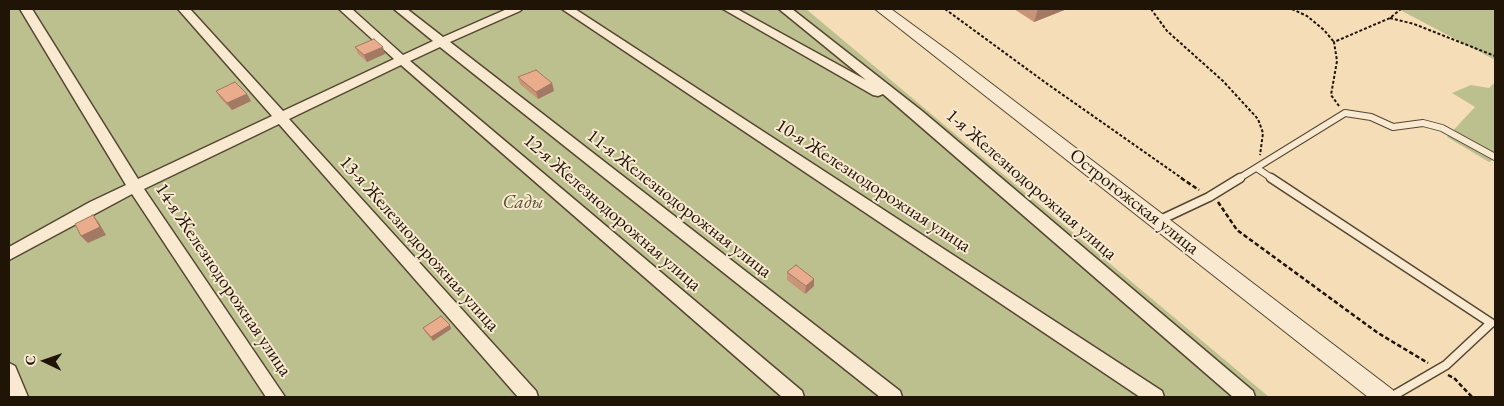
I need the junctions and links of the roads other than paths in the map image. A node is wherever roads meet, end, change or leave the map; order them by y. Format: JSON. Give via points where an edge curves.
{"nodes":[{"id":1,"x":26,"y":9,"type":"edge"},
{"id":2,"x":184,"y":9,"type":"edge"},
{"id":3,"x":345,"y":9,"type":"edge"},
{"id":4,"x":400,"y":9,"type":"edge"},
{"id":5,"x":516,"y":9,"type":"edge"},
{"id":6,"x":568,"y":9,"type":"edge"},
{"id":7,"x":729,"y":9,"type":"edge"},
{"id":8,"x":785,"y":9,"type":"edge"},
{"id":9,"x":882,"y":9,"type":"edge"},
{"id":10,"x":441,"y":42,"type":"junction"},
{"id":11,"x":402,"y":60,"type":"junction"},
{"id":12,"x":917,"y":114,"type":"junction"},
{"id":13,"x":280,"y":118,"type":"junction"},
{"id":14,"x":1495,"y":156,"type":"edge"},
{"id":15,"x":1258,"y":168,"type":"junction"},
{"id":16,"x":135,"y":187,"type":"junction"},
{"id":17,"x":1158,"y":221,"type":"junction"},
{"id":18,"x":9,"y":254,"type":"edge"},
{"id":19,"x":9,"y":371,"type":"edge"},
{"id":20,"x":19,"y":397,"type":"edge"},
{"id":21,"x":276,"y":397,"type":"edge"},
{"id":22,"x":529,"y":397,"type":"edge"},
{"id":23,"x":795,"y":397,"type":"edge"},
{"id":24,"x":893,"y":397,"type":"edge"},
{"id":25,"x":1155,"y":397,"type":"edge"},
{"id":26,"x":1246,"y":397,"type":"edge"},
{"id":27,"x":1385,"y":397,"type":"edge"},
{"id":28,"x":1391,"y":397,"type":"edge"}],
"edges":[{"from":1,"to":16,"type":"street","name":"14-я Железнодорожная улица"},
{"from":2,"to":13,"type":"street","name":"13-я Железнодорожная улица"},
{"from":3,"to":11,"type":"street","name":"12-я Железнодорожная улица"},
{"from":4,"to":10,"type":"street","name":"11-я Железнодорожная улица"},
{"from":5,"to":10,"type":"street"},
{"from":6,"to":25,"type":"street","name":"10-я Железнодорожная улица"},
{"from":7,"to":12,"type":"street"},
{"from":8,"to":12,"type":"street","name":"1-я Железнодорожная улица"},
{"from":9,"to":17,"type":"street","name":"Острогожская улица"},
{"from":10,"to":11,"type":"street"},
{"from":10,"to":24,"type":"street","name":"11-я Железнодорожная улица"},
{"from":11,"to":13,"type":"street"},
{"from":11,"to":23,"type":"street","name":"12-я Железнодорожная улица"},
{"from":12,"to":26,"type":"street","name":"1-я Железнодорожная улица"},
{"from":13,"to":16,"type":"street"},
{"from":13,"to":22,"type":"street","name":"13-я Железнодорожная улица"},
{"from":14,"to":15,"type":"lane","via":[[1442,128],[1423,124],[1393,127],[1371,117],[1345,113]]},
{"from":15,"to":17,"type":"lane"},
{"from":15,"to":28,"type":"lane","via":[[1491,323],[1446,365]]},
{"from":16,"to":18,"type":"street"},
{"from":16,"to":21,"type":"street","name":"14-я Железнодорожная улица"},
{"from":17,"to":27,"type":"street","name":"Острогожская улица"},
{"from":19,"to":20,"type":"street"}]}
